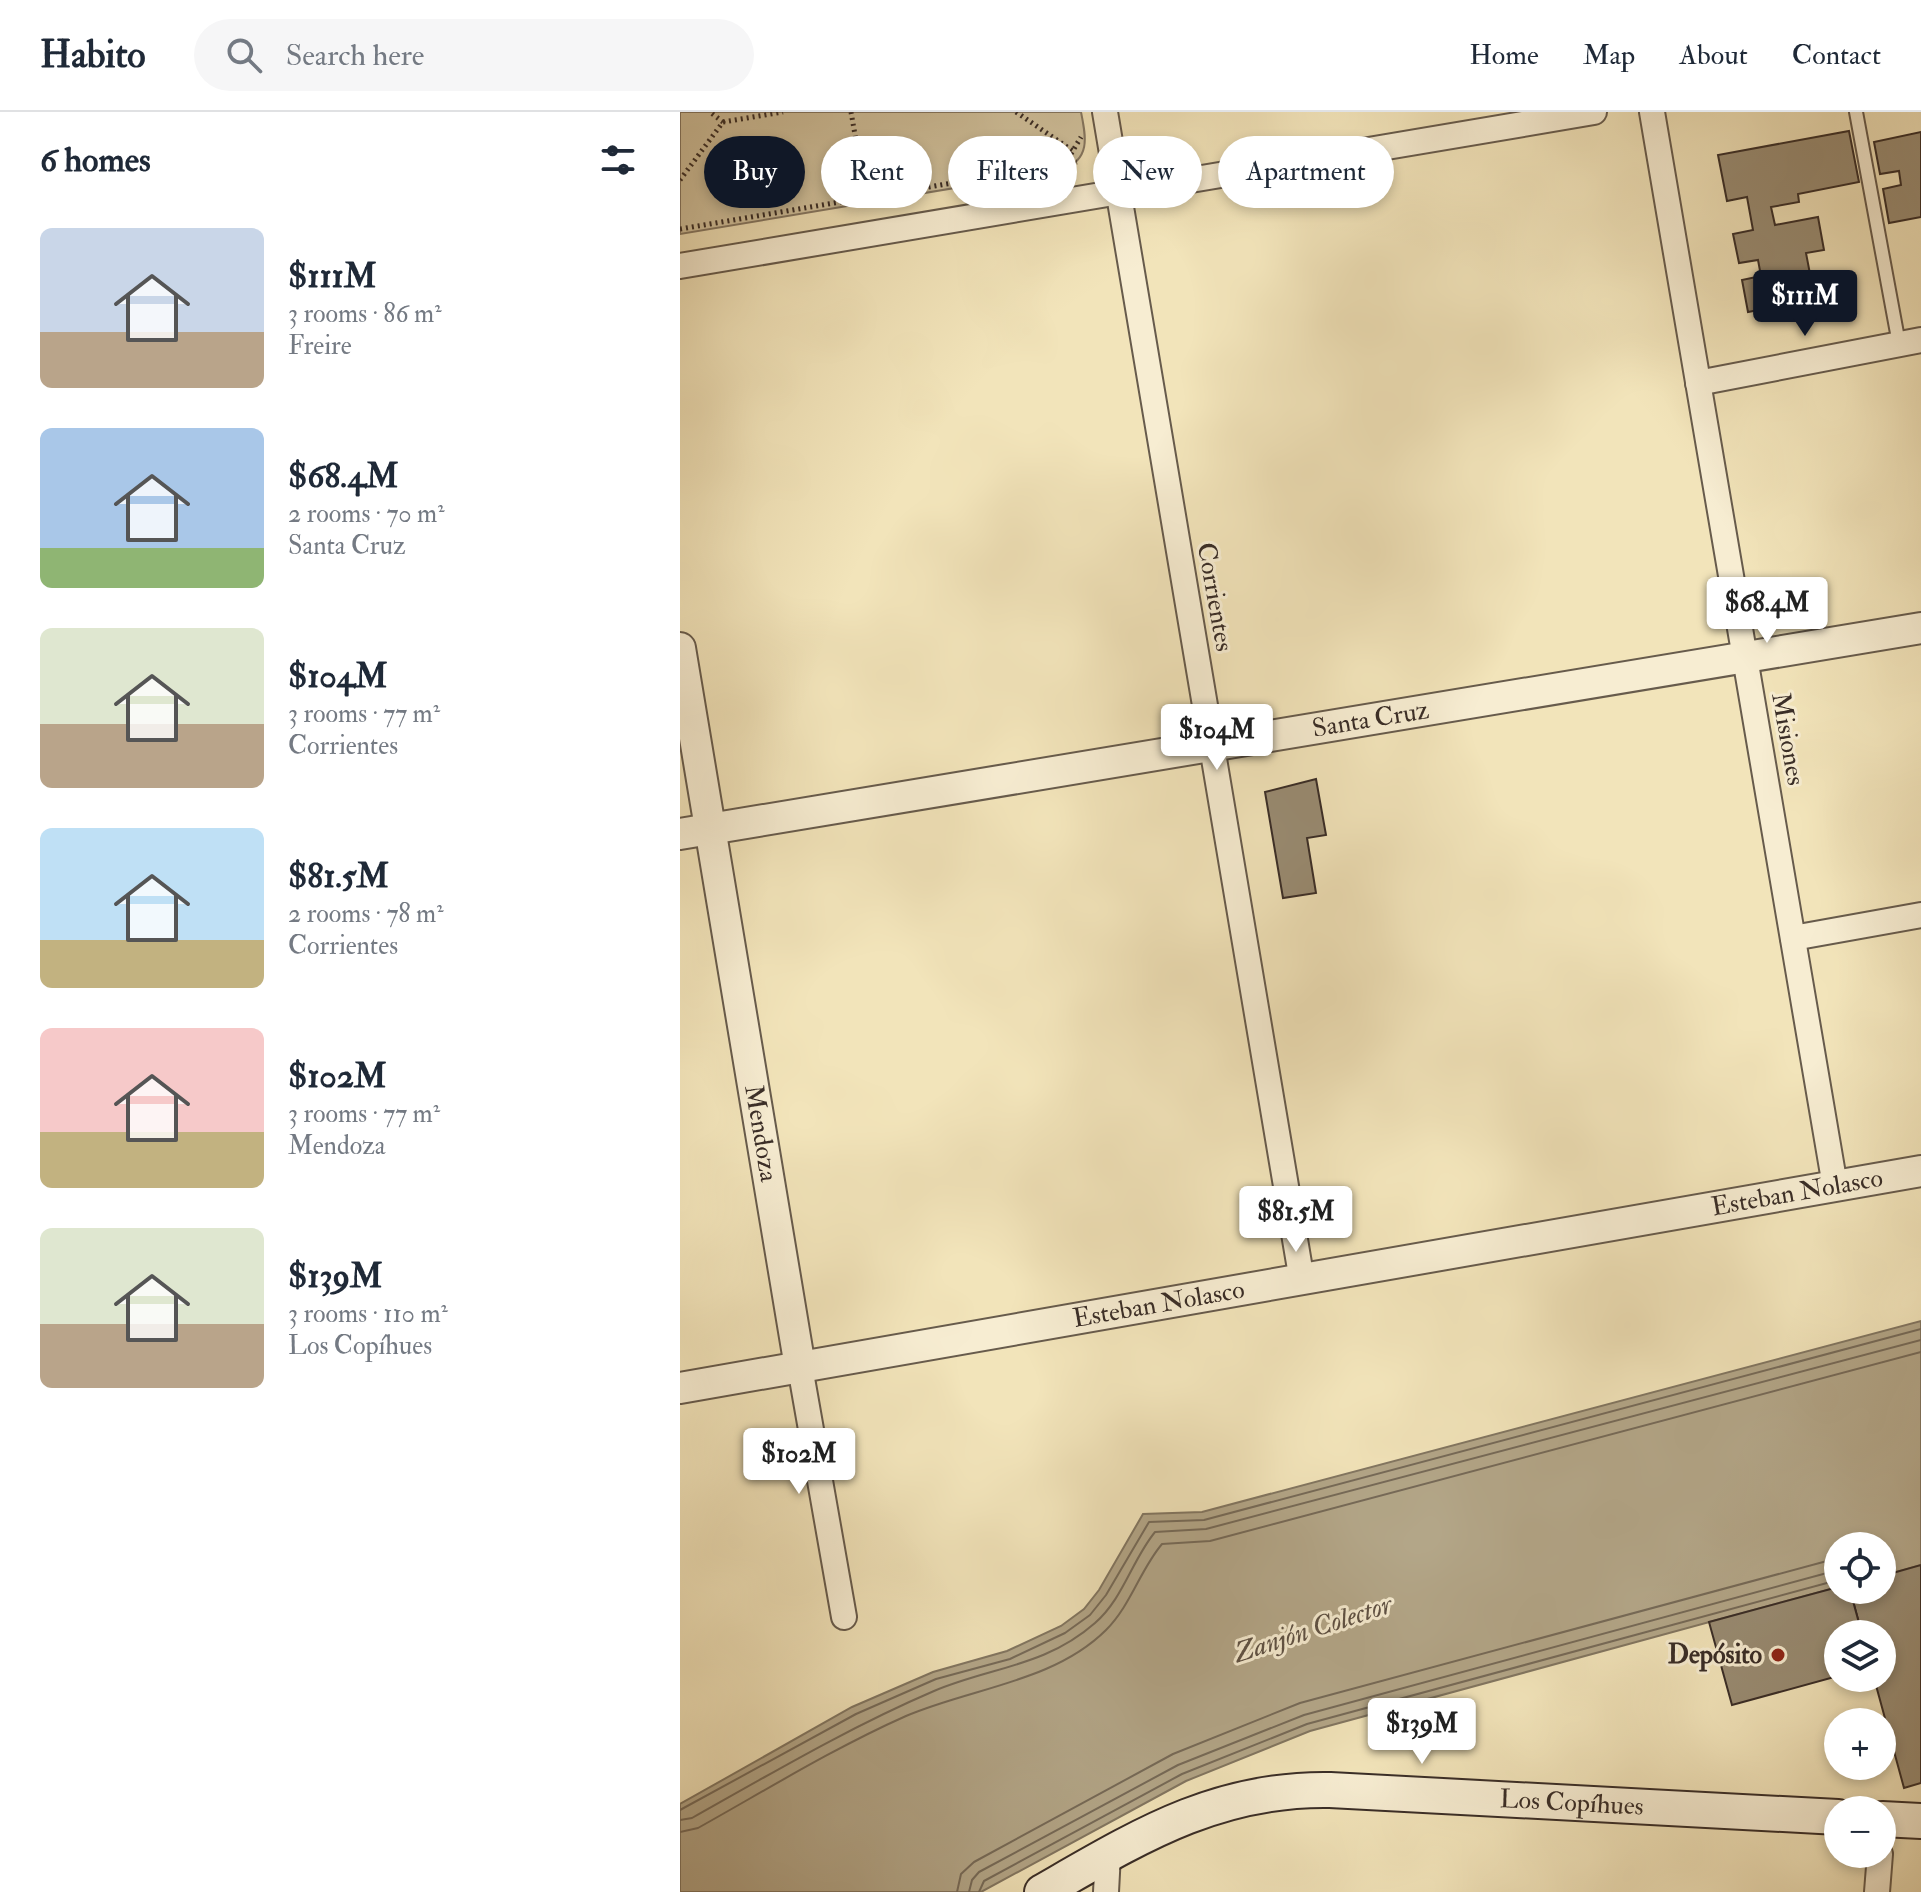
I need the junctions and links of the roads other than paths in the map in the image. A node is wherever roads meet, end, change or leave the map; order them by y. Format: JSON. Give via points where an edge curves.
{"nodes":[{"id":1,"x":1105,"y":112,"type":"edge"},
{"id":2,"x":1594,"y":112,"type":"edge"},
{"id":3,"x":1652,"y":112,"type":"edge"},
{"id":4,"x":1856,"y":112,"type":"edge"},
{"id":5,"x":1109,"y":136,"type":"edge"},
{"id":6,"x":1202,"y":178,"type":"edge"},
{"id":7,"x":1093,"y":196,"type":"edge"},
{"id":8,"x":1121,"y":208,"type":"edge"},
{"id":9,"x":680,"y":266,"type":"edge"},
{"id":10,"x":1910,"y":342,"type":"edge"},
{"id":11,"x":1698,"y":383,"type":"junction"},
{"id":12,"x":1921,"y":628,"type":"edge"},
{"id":13,"x":680,"y":648,"type":"edge"},
{"id":14,"x":1745,"y":658,"type":"junction"},
{"id":15,"x":1212,"y":746,"type":"junction"},
{"id":16,"x":710,"y":829,"type":"junction"},
{"id":17,"x":680,"y":834,"type":"edge"},
{"id":18,"x":1921,"y":915,"type":"edge"},
{"id":19,"x":1793,"y":938,"type":"junction"},
{"id":20,"x":1921,"y":1171,"type":"edge"},
{"id":21,"x":1835,"y":1186,"type":"junction"},
{"id":22,"x":1302,"y":1281,"type":"junction"},
{"id":23,"x":800,"y":1367,"type":"junction"},
{"id":24,"x":680,"y":1388,"type":"edge"},
{"id":25,"x":844,"y":1617,"type":"dead end"},
{"id":26,"x":1824,"y":1816,"type":"edge"},
{"id":27,"x":1896,"y":1820,"type":"edge"},
{"id":28,"x":1921,"y":1821,"type":"edge"},
{"id":29,"x":1108,"y":1854,"type":"junction"},
{"id":30,"x":1879,"y":1868,"type":"edge"},
{"id":31,"x":1042,"y":1892,"type":"edge"},
{"id":32,"x":1106,"y":1892,"type":"edge"},
{"id":33,"x":1877,"y":1892,"type":"edge"}],
"edges":[{"from":1,"to":5,"type":"street","name":"Corrientes"},
{"from":2,"to":6,"type":"street"},
{"from":3,"to":11,"type":"street","name":"Misiones"},
{"from":4,"to":10,"type":"lane"},
{"from":7,"to":9,"type":"street"},
{"from":8,"to":15,"type":"street","name":"Corrientes"},
{"from":10,"to":11,"type":"street"},
{"from":11,"to":14,"type":"street","name":"Misiones"},
{"from":12,"to":14,"type":"street","name":"Santa Cruz"},
{"from":13,"to":16,"type":"street","name":"Mendoza"},
{"from":14,"to":15,"type":"street","name":"Santa Cruz"},
{"from":14,"to":19,"type":"street","name":"Misiones"},
{"from":15,"to":16,"type":"street","name":"Santa Cruz"},
{"from":15,"to":22,"type":"street","name":"Corrientes"},
{"from":16,"to":17,"type":"street","name":"Santa Cruz"},
{"from":16,"to":23,"type":"street","name":"Mendoza"},
{"from":18,"to":19,"type":"street"},
{"from":19,"to":21,"type":"street","name":"Misiones"},
{"from":20,"to":21,"type":"street","name":"Esteban Nolasco"},
{"from":21,"to":22,"type":"street","name":"Esteban Nolasco"},
{"from":22,"to":23,"type":"street","name":"Esteban Nolasco"},
{"from":23,"to":24,"type":"street","name":"Esteban Nolasco"},
{"from":23,"to":25,"type":"street","name":"Mendoza"},
{"from":26,"to":29,"type":"main road","name":"Los Copíhues","via":[[1286,1790],[1204,1808]]},
{"from":27,"to":28,"type":"main road"},
{"from":29,"to":31,"type":"main road","name":"Los Copíhues"},
{"from":29,"to":32,"type":"street"},
{"from":30,"to":33,"type":"street"}]}
